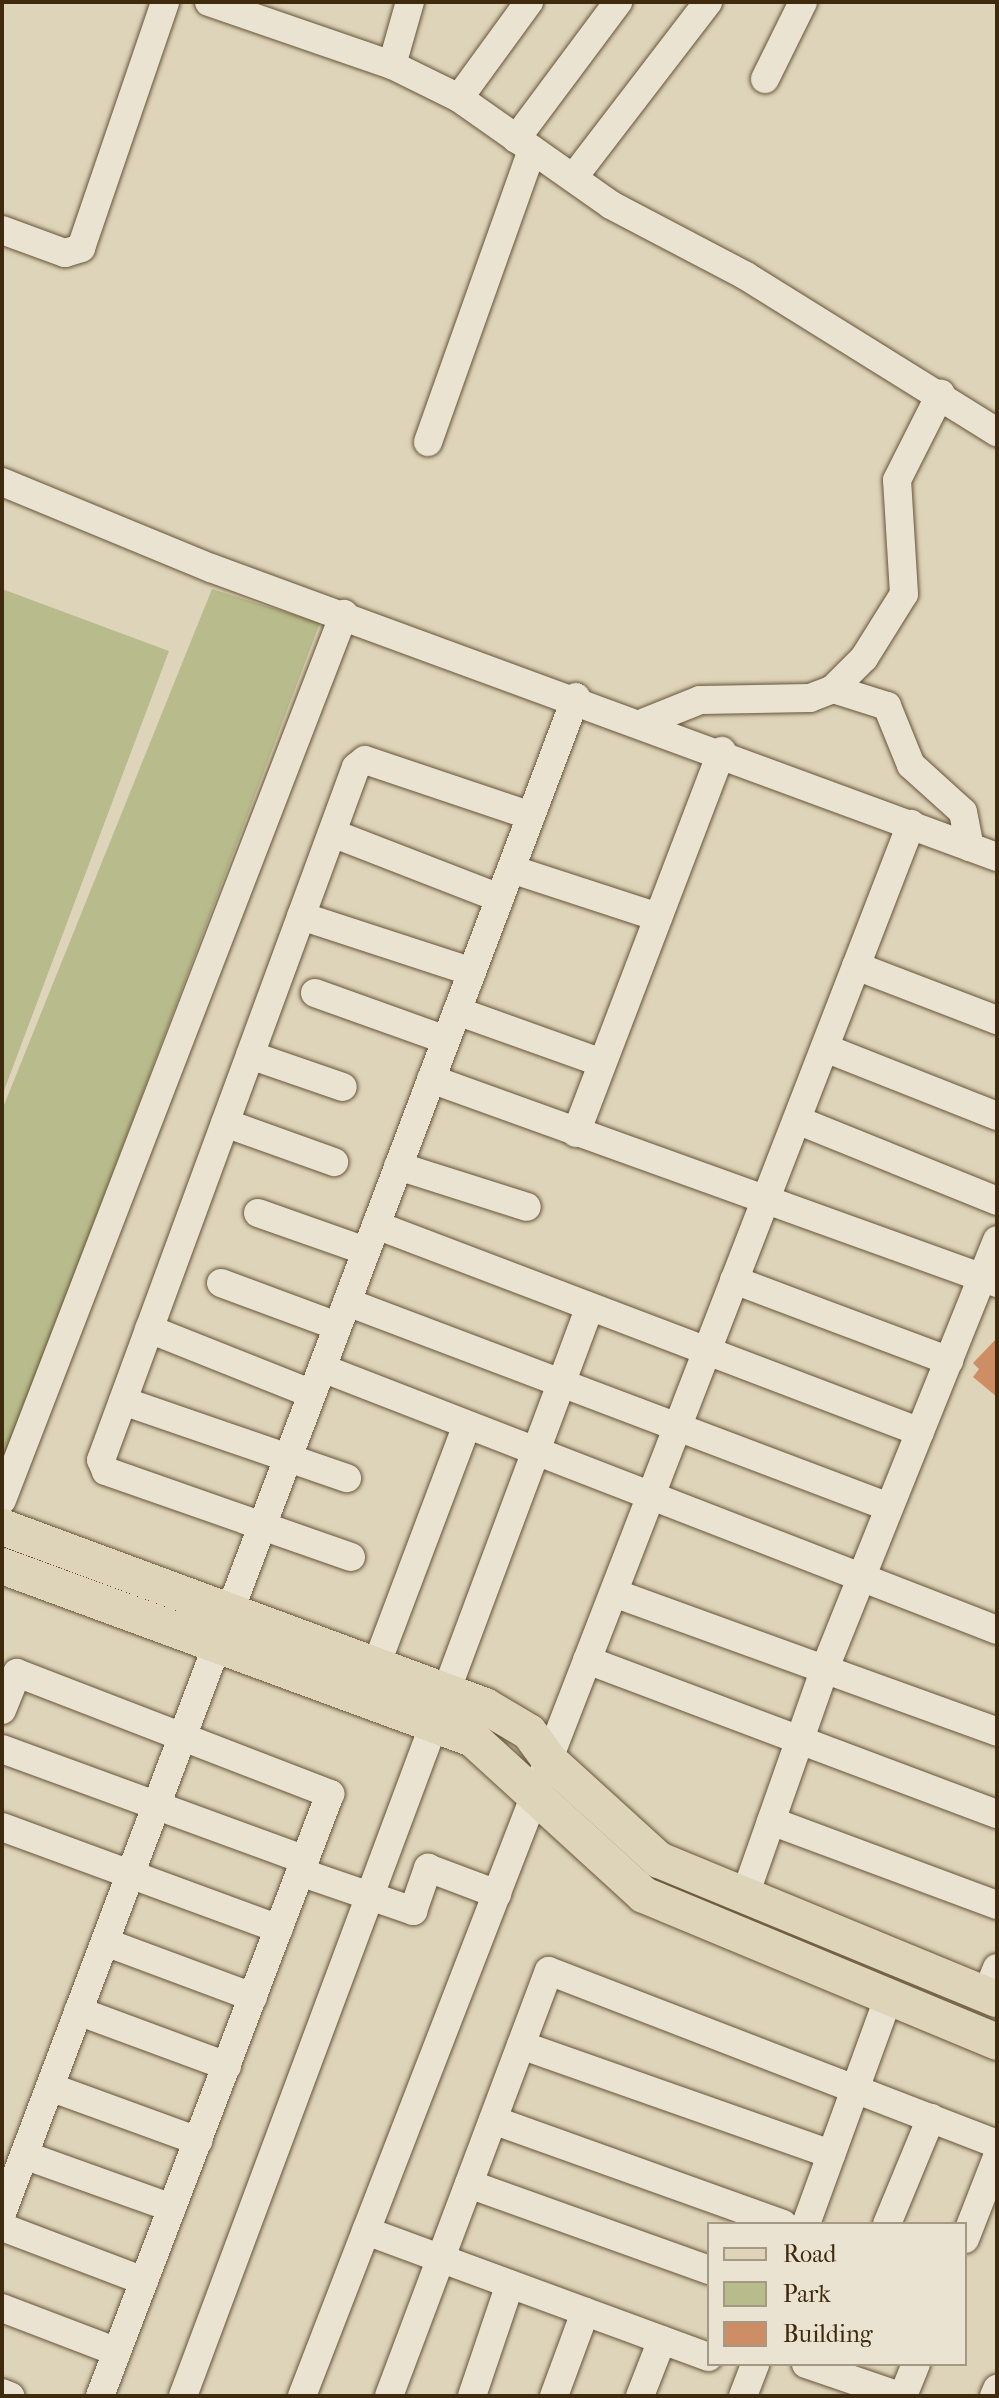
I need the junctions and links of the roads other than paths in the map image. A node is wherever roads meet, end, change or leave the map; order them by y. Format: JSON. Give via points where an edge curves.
{"nodes":[{"id":1,"x":165,"y":2,"type":"edge"},
{"id":2,"x":209,"y":2,"type":"edge"},
{"id":3,"x":410,"y":2,"type":"edge"},
{"id":4,"x":529,"y":2,"type":"edge"},
{"id":5,"x":618,"y":2,"type":"edge"},
{"id":6,"x":708,"y":2,"type":"edge"},
{"id":7,"x":803,"y":2,"type":"edge"},
{"id":8,"x":392,"y":65,"type":"junction"},
{"id":9,"x":765,"y":79,"type":"dead end"},
{"id":10,"x":459,"y":98,"type":"junction"},
{"id":11,"x":524,"y":144,"type":"junction"},
{"id":12,"x":573,"y":178,"type":"junction"},
{"id":13,"x":2,"y":230,"type":"edge"},
{"id":14,"x":941,"y":393,"type":"junction"},
{"id":15,"x":997,"y":432,"type":"edge"},
{"id":16,"x":428,"y":442,"type":"dead end"},
{"id":17,"x":2,"y":482,"type":"edge"},
{"id":18,"x":344,"y":614,"type":"junction"},
{"id":19,"x":833,"y":689,"type":"junction"},
{"id":20,"x":576,"y":697,"type":"junction"},
{"id":21,"x":645,"y":722,"type":"junction"},
{"id":22,"x":722,"y":751,"type":"junction"},
{"id":23,"x":531,"y":816,"type":"junction"},
{"id":24,"x":911,"y":824,"type":"junction"},
{"id":25,"x":332,"y":833,"type":"junction"},
{"id":26,"x":970,"y":847,"type":"junction"},
{"id":27,"x":997,"y":857,"type":"edge"},
{"id":28,"x":511,"y":869,"type":"junction"},
{"id":29,"x":500,"y":898,"type":"junction"},
{"id":30,"x":301,"y":916,"type":"junction"},
{"id":31,"x":658,"y":917,"type":"junction"},
{"id":32,"x":856,"y":966,"type":"junction"},
{"id":33,"x":472,"y":972,"type":"junction"},
{"id":34,"x":315,"y":993,"type":"dead end"},
{"id":35,"x":457,"y":1011,"type":"junction"},
{"id":36,"x":997,"y":1020,"type":"edge"},
{"id":37,"x":446,"y":1040,"type":"junction"},
{"id":38,"x":825,"y":1048,"type":"junction"},
{"id":39,"x":250,"y":1055,"type":"junction"},
{"id":40,"x":602,"y":1063,"type":"junction"},
{"id":41,"x":431,"y":1079,"type":"junction"},
{"id":42,"x":343,"y":1087,"type":"dead end"},
{"id":43,"x":997,"y":1116,"type":"edge"},
{"id":44,"x":797,"y":1120,"type":"junction"},
{"id":45,"x":225,"y":1123,"type":"junction"},
{"id":46,"x":576,"y":1133,"type":"junction"},
{"id":47,"x":334,"y":1162,"type":"dead end"},
{"id":48,"x":398,"y":1166,"type":"junction"},
{"id":49,"x":997,"y":1201,"type":"edge"},
{"id":50,"x":764,"y":1203,"type":"junction"},
{"id":51,"x":527,"y":1207,"type":"dead end"},
{"id":52,"x":258,"y":1213,"type":"dead end"},
{"id":53,"x":371,"y":1238,"type":"junction"},
{"id":54,"x":997,"y":1240,"type":"edge"},
{"id":55,"x":734,"y":1280,"type":"junction"},
{"id":56,"x":990,"y":1280,"type":"edge"},
{"id":57,"x":221,"y":1283,"type":"dead end"},
{"id":58,"x":589,"y":1309,"type":"junction"},
{"id":59,"x":342,"y":1314,"type":"junction"},
{"id":60,"x":149,"y":1329,"type":"junction"},
{"id":61,"x":705,"y":1355,"type":"junction"},
{"id":62,"x":949,"y":1361,"type":"junction"},
{"id":63,"x":317,"y":1381,"type":"junction"},
{"id":64,"x":560,"y":1386,"type":"junction"},
{"id":65,"x":123,"y":1401,"type":"junction"},
{"id":66,"x":467,"y":1425,"type":"junction"},
{"id":67,"x":676,"y":1431,"type":"junction"},
{"id":68,"x":920,"y":1432,"type":"junction"},
{"id":69,"x":535,"y":1451,"type":"junction"},
{"id":70,"x":288,"y":1457,"type":"junction"},
{"id":71,"x":347,"y":1478,"type":"dead end"},
{"id":72,"x":651,"y":1497,"type":"junction"},
{"id":73,"x":2,"y":1500,"type":"edge"},
{"id":74,"x":889,"y":1507,"type":"junction"},
{"id":75,"x":2,"y":1527,"type":"edge"},
{"id":76,"x":260,"y":1531,"type":"junction"},
{"id":77,"x":351,"y":1557,"type":"dead end"},
{"id":78,"x":2,"y":1566,"type":"edge"},
{"id":79,"x":861,"y":1577,"type":"junction"},
{"id":80,"x":614,"y":1593,"type":"junction"},
{"id":81,"x":224,"y":1627,"type":"junction"},
{"id":82,"x":997,"y":1630,"type":"edge"},
{"id":83,"x":587,"y":1660,"type":"junction"},
{"id":84,"x":377,"y":1663,"type":"junction"},
{"id":85,"x":825,"y":1668,"type":"junction"},
{"id":86,"x":438,"y":1706,"type":"junction"},
{"id":87,"x":2,"y":1710,"type":"edge"},
{"id":88,"x":997,"y":1732,"type":"edge"},
{"id":89,"x":182,"y":1737,"type":"junction"},
{"id":90,"x":800,"y":1739,"type":"junction"},
{"id":91,"x":2,"y":1749,"type":"edge"},
{"id":92,"x":549,"y":1760,"type":"junction"},
{"id":93,"x":534,"y":1798,"type":"junction"},
{"id":94,"x":156,"y":1805,"type":"junction"},
{"id":95,"x":997,"y":1814,"type":"edge"},
{"id":96,"x":771,"y":1821,"type":"junction"},
{"id":97,"x":2,"y":1827,"type":"edge"},
{"id":98,"x":303,"y":1866,"type":"junction"},
{"id":99,"x":130,"y":1875,"type":"junction"},
{"id":100,"x":497,"y":1894,"type":"junction"},
{"id":101,"x":368,"y":1895,"type":"junction"},
{"id":102,"x":744,"y":1898,"type":"junction"},
{"id":103,"x":997,"y":1905,"type":"edge"},
{"id":104,"x":279,"y":1929,"type":"junction"},
{"id":105,"x":105,"y":1942,"type":"junction"},
{"id":106,"x":993,"y":1987,"type":"edge"},
{"id":107,"x":253,"y":1997,"type":"junction"},
{"id":108,"x":887,"y":2001,"type":"junction"},
{"id":109,"x":78,"y":2011,"type":"junction"},
{"id":110,"x":997,"y":2042,"type":"edge"},
{"id":111,"x":521,"y":2045,"type":"junction"},
{"id":112,"x":227,"y":2066,"type":"junction"},
{"id":113,"x":50,"y":2087,"type":"junction"},
{"id":114,"x":855,"y":2089,"type":"junction"},
{"id":115,"x":931,"y":2118,"type":"junction"},
{"id":116,"x":493,"y":2120,"type":"junction"},
{"id":117,"x":198,"y":2141,"type":"junction"},
{"id":118,"x":997,"y":2144,"type":"edge"},
{"id":119,"x":831,"y":2154,"type":"junction"},
{"id":120,"x":24,"y":2155,"type":"junction"},
{"id":121,"x":997,"y":2157,"type":"edge"},
{"id":122,"x":8,"y":2182,"type":"edge"},
{"id":123,"x":469,"y":2184,"type":"junction"},
{"id":124,"x":172,"y":2208,"type":"junction"},
{"id":125,"x":2,"y":2213,"type":"edge"},
{"id":126,"x":777,"y":2222,"type":"edge"},
{"id":127,"x":807,"y":2222,"type":"edge"},
{"id":128,"x":888,"y":2222,"type":"edge"},
{"id":129,"x":2,"y":2227,"type":"edge"},
{"id":130,"x":366,"y":2231,"type":"junction"},
{"id":131,"x":967,"y":2234,"type":"edge"},
{"id":132,"x":441,"y":2258,"type":"junction"},
{"id":133,"x":707,"y":2269,"type":"edge"},
{"id":134,"x":144,"y":2281,"type":"junction"},
{"id":135,"x":510,"y":2284,"type":"junction"},
{"id":136,"x":2,"y":2308,"type":"edge"},
{"id":137,"x":585,"y":2312,"type":"junction"},
{"id":138,"x":662,"y":2340,"type":"junction"},
{"id":139,"x":117,"y":2352,"type":"junction"},
{"id":140,"x":707,"y":2356,"type":"edge"},
{"id":141,"x":820,"y":2366,"type":"edge"},
{"id":142,"x":915,"y":2366,"type":"edge"},
{"id":143,"x":997,"y":2390,"type":"edge"},
{"id":144,"x":2,"y":2393,"type":"edge"},
{"id":145,"x":10,"y":2396,"type":"edge"},
{"id":146,"x":100,"y":2396,"type":"edge"},
{"id":147,"x":183,"y":2396,"type":"edge"},
{"id":148,"x":302,"y":2396,"type":"edge"},
{"id":149,"x":389,"y":2396,"type":"edge"},
{"id":150,"x":472,"y":2396,"type":"edge"},
{"id":151,"x":554,"y":2396,"type":"edge"},
{"id":152,"x":640,"y":2396,"type":"edge"},
{"id":153,"x":901,"y":2396,"type":"edge"},
{"id":154,"x":994,"y":2396,"type":"edge"}],
"edges":[{"from":1,"to":13,"type":"street","via":[[81,248],[65,253]]},
{"from":2,"to":8,"type":"street"},
{"from":3,"to":8,"type":"street"},
{"from":4,"to":10,"type":"street"},
{"from":5,"to":11,"type":"street"},
{"from":6,"to":12,"type":"street"},
{"from":7,"to":9,"type":"street"},
{"from":8,"to":10,"type":"street"},
{"from":10,"to":11,"type":"street"},
{"from":11,"to":12,"type":"street"},
{"from":11,"to":16,"type":"street"},
{"from":12,"to":14,"type":"street"},
{"from":14,"to":15,"type":"street"},
{"from":14,"to":19,"type":"street","via":[[897,480],[904,594],[888,628]]},
{"from":17,"to":18,"type":"street"},
{"from":18,"to":20,"type":"street"},
{"from":18,"to":73,"type":"street"},
{"from":19,"to":21,"type":"street","via":[[810,698],[700,700]]},
{"from":19,"to":26,"type":"street","via":[[887,706],[911,765],[963,812]]},
{"from":20,"to":21,"type":"street"},
{"from":20,"to":23,"type":"street"},
{"from":21,"to":22,"type":"street"},
{"from":22,"to":24,"type":"street"},
{"from":22,"to":31,"type":"street"},
{"from":23,"to":25,"type":"street","via":[[365,760]]},
{"from":23,"to":28,"type":"street"},
{"from":24,"to":26,"type":"street"},
{"from":24,"to":32,"type":"street"},
{"from":25,"to":29,"type":"street"},
{"from":25,"to":30,"type":"street"},
{"from":26,"to":27,"type":"street"},
{"from":28,"to":29,"type":"street"},
{"from":28,"to":31,"type":"street"},
{"from":29,"to":33,"type":"street"},
{"from":30,"to":33,"type":"street"},
{"from":30,"to":39,"type":"street"},
{"from":31,"to":40,"type":"street"},
{"from":32,"to":36,"type":"street"},
{"from":32,"to":38,"type":"street"},
{"from":33,"to":35,"type":"street"},
{"from":34,"to":37,"type":"street"},
{"from":35,"to":37,"type":"street"},
{"from":35,"to":40,"type":"street"},
{"from":37,"to":41,"type":"street"},
{"from":38,"to":43,"type":"street"},
{"from":38,"to":44,"type":"street"},
{"from":39,"to":42,"type":"street"},
{"from":39,"to":45,"type":"street"},
{"from":40,"to":46,"type":"street"},
{"from":41,"to":46,"type":"street"},
{"from":41,"to":48,"type":"street"},
{"from":44,"to":49,"type":"street"},
{"from":44,"to":50,"type":"street"},
{"from":45,"to":47,"type":"street"},
{"from":45,"to":60,"type":"street"},
{"from":46,"to":50,"type":"street"},
{"from":48,"to":51,"type":"street"},
{"from":48,"to":53,"type":"street"},
{"from":50,"to":55,"type":"street"},
{"from":50,"to":56,"type":"street"},
{"from":52,"to":53,"type":"street"},
{"from":53,"to":58,"type":"street"},
{"from":53,"to":59,"type":"street"},
{"from":54,"to":56,"type":"street"},
{"from":55,"to":61,"type":"street"},
{"from":55,"to":62,"type":"street"},
{"from":56,"to":62,"type":"street"},
{"from":57,"to":59,"type":"street"},
{"from":58,"to":61,"type":"street"},
{"from":58,"to":64,"type":"street"},
{"from":59,"to":63,"type":"street"},
{"from":59,"to":64,"type":"street"},
{"from":60,"to":63,"type":"street"},
{"from":60,"to":65,"type":"street"},
{"from":61,"to":67,"type":"street"},
{"from":61,"to":68,"type":"street"},
{"from":62,"to":68,"type":"street"},
{"from":63,"to":66,"type":"street"},
{"from":63,"to":70,"type":"street"},
{"from":64,"to":67,"type":"street"},
{"from":64,"to":69,"type":"street"},
{"from":65,"to":70,"type":"street"},
{"from":65,"to":76,"type":"street","via":[[101,1460],[106,1471]]},
{"from":66,"to":69,"type":"street"},
{"from":66,"to":84,"type":"street"},
{"from":67,"to":72,"type":"street"},
{"from":67,"to":74,"type":"street"},
{"from":68,"to":74,"type":"street"},
{"from":69,"to":72,"type":"street"},
{"from":69,"to":86,"type":"street"},
{"from":70,"to":71,"type":"street"},
{"from":70,"to":76,"type":"street"},
{"from":72,"to":79,"type":"street"},
{"from":72,"to":80,"type":"street"},
{"from":74,"to":79,"type":"street"},
{"from":75,"to":81,"type":"main road"},
{"from":76,"to":77,"type":"street"},
{"from":76,"to":81,"type":"street"},
{"from":78,"to":81,"type":"main road"},
{"from":79,"to":82,"type":"street"},
{"from":79,"to":85,"type":"street"},
{"from":80,"to":83,"type":"street"},
{"from":80,"to":85,"type":"street"},
{"from":81,"to":84,"type":"main road"},
{"from":81,"to":86,"type":"main road"},
{"from":81,"to":89,"type":"street"},
{"from":83,"to":90,"type":"street"},
{"from":83,"to":92,"type":"street"},
{"from":84,"to":86,"type":"main road"},
{"from":85,"to":88,"type":"street"},
{"from":85,"to":90,"type":"street"},
{"from":86,"to":92,"type":"main road","via":[[529,1732]]},
{"from":86,"to":93,"type":"main road","via":[[529,1785]]},
{"from":86,"to":101,"type":"street"},
{"from":87,"to":89,"type":"street","via":[[17,1673]]},
{"from":89,"to":94,"type":"street"},
{"from":89,"to":98,"type":"street","via":[[330,1794]]},
{"from":90,"to":95,"type":"street"},
{"from":90,"to":96,"type":"street"},
{"from":91,"to":94,"type":"street"},
{"from":92,"to":93,"type":"street"},
{"from":92,"to":102,"type":"main road","via":[[659,1860]]},
{"from":93,"to":100,"type":"street"},
{"from":93,"to":108,"type":"main road","via":[[644,1895]]},
{"from":94,"to":98,"type":"street"},
{"from":94,"to":99,"type":"street"},
{"from":96,"to":102,"type":"street"},
{"from":96,"to":103,"type":"street"},
{"from":97,"to":99,"type":"street"},
{"from":98,"to":101,"type":"street"},
{"from":98,"to":104,"type":"street"},
{"from":99,"to":104,"type":"street"},
{"from":99,"to":105,"type":"street"},
{"from":100,"to":101,"type":"street","via":[[428,1868],[413,1911]]},
{"from":100,"to":130,"type":"street"},
{"from":101,"to":147,"type":"street"},
{"from":102,"to":106,"type":"main road"},
{"from":104,"to":107,"type":"street"},
{"from":105,"to":107,"type":"street"},
{"from":105,"to":109,"type":"street"},
{"from":107,"to":112,"type":"street"},
{"from":108,"to":110,"type":"main road"},
{"from":108,"to":114,"type":"street"},
{"from":109,"to":112,"type":"street"},
{"from":109,"to":113,"type":"street"},
{"from":111,"to":114,"type":"street","via":[[549,1971]]},
{"from":111,"to":116,"type":"street"},
{"from":111,"to":119,"type":"street"},
{"from":112,"to":117,"type":"street"},
{"from":113,"to":117,"type":"street"},
{"from":113,"to":120,"type":"street"},
{"from":114,"to":115,"type":"street"},
{"from":114,"to":119,"type":"street"},
{"from":115,"to":118,"type":"street"},
{"from":115,"to":128,"type":"street"},
{"from":116,"to":123,"type":"street"},
{"from":116,"to":126,"type":"street"},
{"from":117,"to":124,"type":"street"},
{"from":119,"to":127,"type":"street"},
{"from":120,"to":122,"type":"street"},
{"from":120,"to":124,"type":"street"},
{"from":121,"to":131,"type":"street"},
{"from":122,"to":125,"type":"street"},
{"from":123,"to":132,"type":"street"},
{"from":123,"to":133,"type":"street"},
{"from":124,"to":134,"type":"street"},
{"from":129,"to":134,"type":"street"},
{"from":130,"to":132,"type":"street"},
{"from":130,"to":148,"type":"street"},
{"from":132,"to":135,"type":"street"},
{"from":132,"to":149,"type":"street"},
{"from":134,"to":139,"type":"street"},
{"from":135,"to":137,"type":"street"},
{"from":135,"to":150,"type":"street"},
{"from":136,"to":139,"type":"street"},
{"from":137,"to":138,"type":"street"},
{"from":137,"to":151,"type":"street"},
{"from":138,"to":140,"type":"street"},
{"from":138,"to":152,"type":"street"},
{"from":139,"to":146,"type":"street"},
{"from":141,"to":153,"type":"street"},
{"from":142,"to":153,"type":"street"},
{"from":143,"to":154,"type":"street"},
{"from":144,"to":145,"type":"street"}]}
